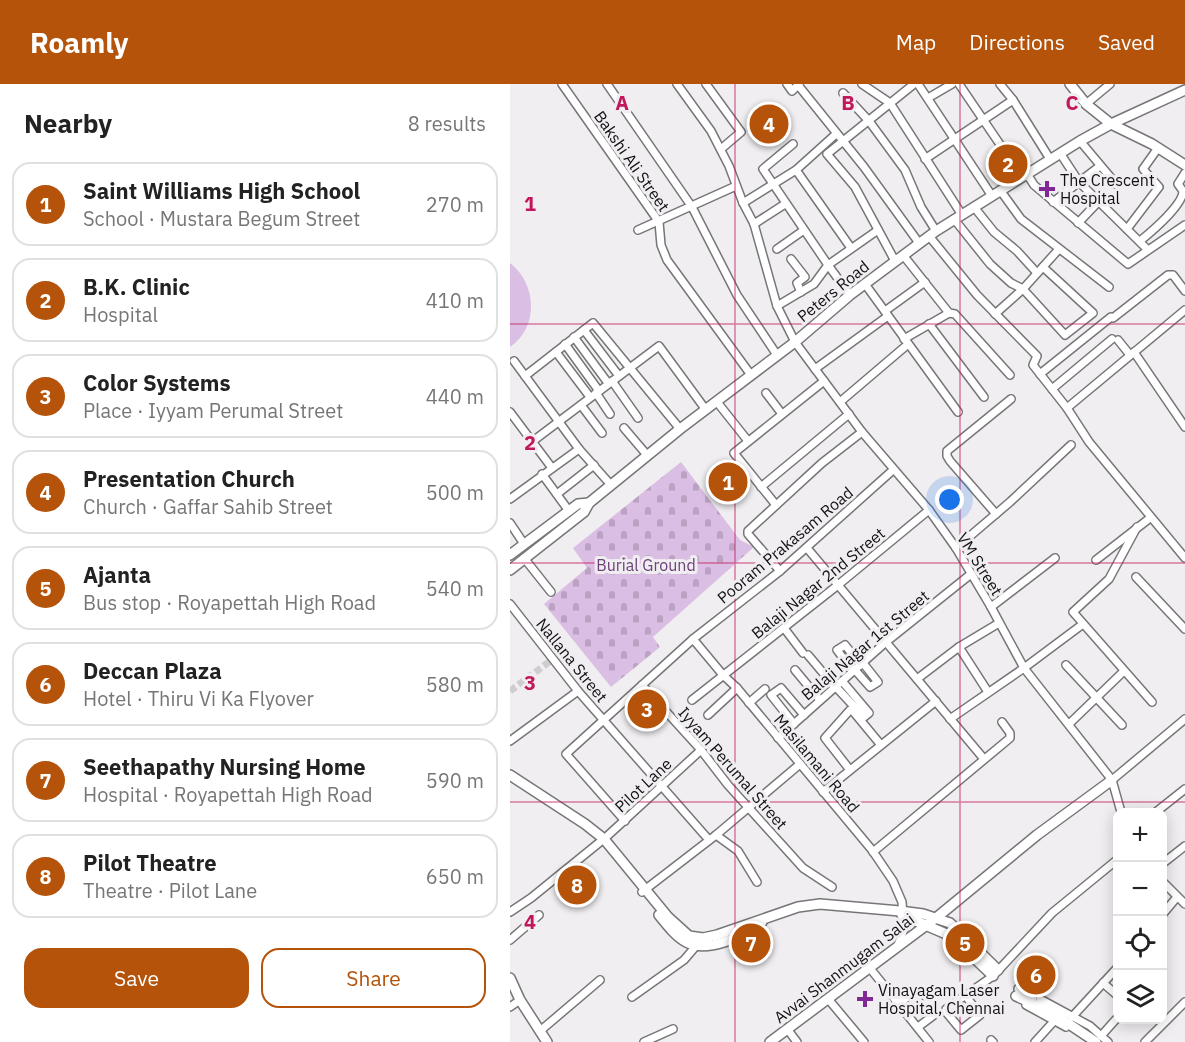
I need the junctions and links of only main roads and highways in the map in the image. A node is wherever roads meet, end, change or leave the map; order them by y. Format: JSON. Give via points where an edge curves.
{"nodes":[{"id":1,"x":1070,"y":84,"type":"edge"},
{"id":2,"x":1185,"y":90,"type":"edge"},
{"id":3,"x":1111,"y":123,"type":"junction"},
{"id":4,"x":1185,"y":165,"type":"edge"},
{"id":5,"x":589,"y":503,"type":"junction"},
{"id":6,"x":570,"y":513,"type":"junction"},
{"id":7,"x":510,"y":555,"type":"edge"},
{"id":8,"x":510,"y":562,"type":"edge"},
{"id":9,"x":510,"y":570,"type":"edge"},
{"id":10,"x":510,"y":775,"type":"edge"},
{"id":11,"x":1112,"y":780,"type":"road end"},
{"id":12,"x":510,"y":781,"type":"edge"},
{"id":13,"x":601,"y":842,"type":"junction"},
{"id":14,"x":644,"y":891,"type":"junction"},
{"id":15,"x":900,"y":912,"type":"junction"},
{"id":16,"x":768,"y":917,"type":"junction"},
{"id":17,"x":936,"y":918,"type":"junction"},
{"id":18,"x":928,"y":925,"type":"junction"},
{"id":19,"x":510,"y":978,"type":"edge"},
{"id":20,"x":1018,"y":992,"type":"road end"},
{"id":21,"x":1098,"y":1039,"type":"edge"},
{"id":22,"x":547,"y":1042,"type":"edge"},
{"id":23,"x":770,"y":1042,"type":"edge"}],
"edges":[{"from":1,"to":3,"type":"main road","via":[[1086,104]]},
{"from":2,"to":3,"type":"main road","name":"Peters Road"},
{"from":3,"to":4,"type":"main road"},
{"from":3,"to":5,"type":"main road","name":"Peters Road","via":[[919,243]]},
{"from":5,"to":6,"type":"main road","name":"Peters Road","via":[[578,504]]},
{"from":5,"to":9,"type":"main road","name":"Peters Road","via":[[584,512]]},
{"from":6,"to":7,"type":"main road","name":"Peters Road"},
{"from":6,"to":8,"type":"main road"},
{"from":10,"to":13,"type":"main road","via":[[585,824]]},
{"from":11,"to":17,"type":"main road","name":"Avvai Shanmugam Salai","via":[[1036,835]]},
{"from":12,"to":13,"type":"main road"},
{"from":13,"to":14,"type":"main road"},
{"from":14,"to":16,"type":"main road","via":[[689,936],[717,935]]},
{"from":14,"to":16,"type":"main road","via":[[678,938],[704,948],[746,935]]},
{"from":15,"to":16,"type":"main road","via":[[820,904]]},
{"from":15,"to":17,"type":"main road"},
{"from":15,"to":18,"type":"main road"},
{"from":17,"to":18,"type":"main road","name":"Avvai Shanmugam Salai"},
{"from":17,"to":18,"type":"main road","via":[[950,923],[995,973],[951,936]]},
{"from":18,"to":23,"type":"main road","name":"Avvai Shanmugam Salai"},
{"from":19,"to":22,"type":"main road"},
{"from":20,"to":21,"type":"main road"}]}
